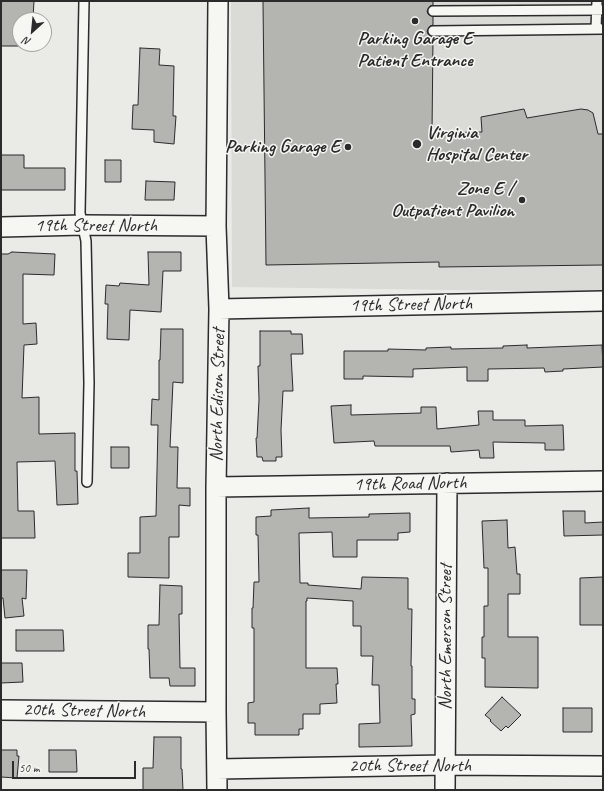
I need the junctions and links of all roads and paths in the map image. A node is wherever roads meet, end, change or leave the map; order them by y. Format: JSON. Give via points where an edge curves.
{"nodes":[{"id":1,"x":84,"y":1,"type":"edge"},
{"id":2,"x":218,"y":1,"type":"edge"},
{"id":3,"x":599,"y":7,"type":"edge"},
{"id":4,"x":433,"y":11,"type":"dead end"},
{"id":5,"x":600,"y":29,"type":"edge"},
{"id":6,"x":433,"y":31,"type":"dead end"},
{"id":7,"x":83,"y":226,"type":"junction"},
{"id":8,"x":216,"y":226,"type":"junction"},
{"id":9,"x":1,"y":227,"type":"edge"},
{"id":10,"x":603,"y":301,"type":"edge"},
{"id":11,"x":219,"y":309,"type":"junction"},
{"id":12,"x":603,"y":481,"type":"edge"},
{"id":13,"x":87,"y":482,"type":"dead end"},
{"id":14,"x":447,"y":484,"type":"junction"},
{"id":15,"x":216,"y":488,"type":"junction"},
{"id":16,"x":1,"y":710,"type":"edge"},
{"id":17,"x":216,"y":712,"type":"junction"},
{"id":18,"x":446,"y":766,"type":"junction"},
{"id":19,"x":603,"y":766,"type":"edge"},
{"id":20,"x":217,"y":769,"type":"junction"},
{"id":21,"x":217,"y":790,"type":"edge"},
{"id":22,"x":446,"y":790,"type":"edge"}],
"edges":[{"from":1,"to":7,"type":"lane","via":[[80,213]]},
{"from":2,"to":8,"type":"street","name":"North Edison Street"},
{"from":3,"to":4,"type":"lane"},
{"from":3,"to":5,"type":"lane"},
{"from":5,"to":6,"type":"lane"},
{"from":7,"to":8,"type":"street","name":"19th Street North"},
{"from":7,"to":9,"type":"street","name":"19th Street North"},
{"from":7,"to":13,"type":"lane","via":[[86,241],[89,383]]},
{"from":8,"to":11,"type":"street","name":"North Edison Street"},
{"from":10,"to":11,"type":"street","name":"19th Street North"},
{"from":11,"to":15,"type":"street","name":"North Edison Street"},
{"from":12,"to":14,"type":"street","name":"19th Road North"},
{"from":14,"to":15,"type":"street","name":"19th Road North"},
{"from":14,"to":18,"type":"street","name":"North Emerson Street"},
{"from":15,"to":17,"type":"street","name":"North Edison Street"},
{"from":16,"to":17,"type":"street","name":"20th Street North"},
{"from":17,"to":20,"type":"street","name":"North Edison Street"},
{"from":18,"to":19,"type":"street","name":"20th Street North"},
{"from":18,"to":20,"type":"street","name":"20th Street North"},
{"from":18,"to":22,"type":"street","name":"North Emerson Street"},
{"from":20,"to":21,"type":"street","name":"North Edison Street"}]}
